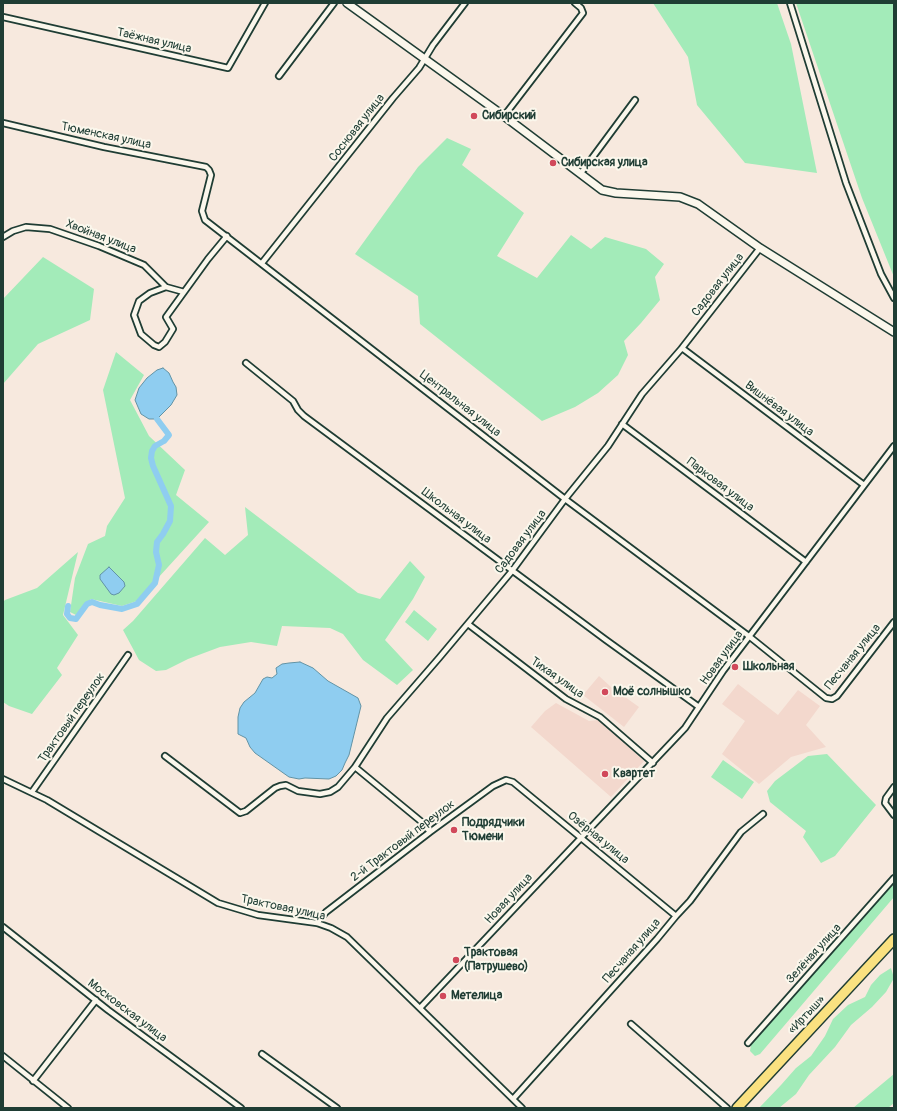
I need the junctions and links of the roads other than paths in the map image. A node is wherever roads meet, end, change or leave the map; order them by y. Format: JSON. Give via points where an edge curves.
{"nodes":[{"id":1,"x":265,"y":3,"type":"edge"},
{"id":2,"x":334,"y":3,"type":"edge"},
{"id":3,"x":347,"y":3,"type":"edge"},
{"id":4,"x":465,"y":3,"type":"edge"},
{"id":5,"x":575,"y":3,"type":"edge"},
{"id":6,"x":790,"y":3,"type":"edge"},
{"id":7,"x":3,"y":17,"type":"edge"},
{"id":8,"x":424,"y":60,"type":"junction"},
{"id":9,"x":279,"y":76,"type":"dead end"},
{"id":10,"x":635,"y":100,"type":"dead end"},
{"id":11,"x":504,"y":116,"type":"junction"},
{"id":12,"x":3,"y":123,"type":"edge"},
{"id":13,"x":206,"y":167,"type":"joint"},
{"id":14,"x":580,"y":173,"type":"junction"},
{"id":15,"x":227,"y":236,"type":"junction"},
{"id":16,"x":3,"y":237,"type":"edge"},
{"id":17,"x":760,"y":248,"type":"junction"},
{"id":18,"x":262,"y":263,"type":"junction"},
{"id":19,"x":166,"y":287,"type":"junction"},
{"id":20,"x":184,"y":292,"type":"junction"},
{"id":21,"x":894,"y":298,"type":"edge"},
{"id":22,"x":894,"y":332,"type":"edge"},
{"id":23,"x":682,"y":348,"type":"junction"},
{"id":24,"x":246,"y":363,"type":"dead end"},
{"id":25,"x":622,"y":424,"type":"junction"},
{"id":26,"x":894,"y":446,"type":"edge"},
{"id":27,"x":864,"y":485,"type":"junction"},
{"id":28,"x":565,"y":498,"type":"junction"},
{"id":29,"x":806,"y":562,"type":"junction"},
{"id":30,"x":512,"y":571,"type":"junction"},
{"id":31,"x":894,"y":622,"type":"edge"},
{"id":32,"x":468,"y":624,"type":"junction"},
{"id":33,"x":750,"y":637,"type":"junction"},
{"id":34,"x":128,"y":655,"type":"dead end"},
{"id":35,"x":699,"y":707,"type":"junction"},
{"id":36,"x":165,"y":756,"type":"dead end"},
{"id":37,"x":653,"y":763,"type":"junction"},
{"id":38,"x":355,"y":767,"type":"junction"},
{"id":39,"x":3,"y":779,"type":"edge"},
{"id":40,"x":506,"y":780,"type":"joint"},
{"id":41,"x":894,"y":787,"type":"edge"},
{"id":42,"x":32,"y":792,"type":"junction"},
{"id":43,"x":763,"y":814,"type":"dead end"},
{"id":44,"x":894,"y":815,"type":"edge"},
{"id":45,"x":430,"y":832,"type":"junction"},
{"id":46,"x":581,"y":838,"type":"junction"},
{"id":47,"x":894,"y":878,"type":"edge"},
{"id":48,"x":676,"y":916,"type":"junction"},
{"id":49,"x":317,"y":923,"type":"junction"},
{"id":50,"x":3,"y":927,"type":"edge"},
{"id":51,"x":894,"y":939,"type":"edge"},
{"id":52,"x":96,"y":1000,"type":"junction"},
{"id":53,"x":420,"y":1008,"type":"junction"},
{"id":54,"x":631,"y":1024,"type":"dead end"},
{"id":55,"x":748,"y":1043,"type":"dead end"},
{"id":56,"x":262,"y":1054,"type":"dead end"},
{"id":57,"x":3,"y":1056,"type":"edge"},
{"id":58,"x":33,"y":1081,"type":"junction"},
{"id":59,"x":513,"y":1099,"type":"junction"},
{"id":60,"x":68,"y":1108,"type":"edge"},
{"id":61,"x":241,"y":1108,"type":"edge"},
{"id":62,"x":338,"y":1108,"type":"edge"},
{"id":63,"x":522,"y":1108,"type":"edge"},
{"id":64,"x":727,"y":1108,"type":"edge"},
{"id":65,"x":737,"y":1108,"type":"edge"}],
"edges":[{"from":1,"to":7,"type":"street","name":"Таёжная улица","via":[[228,68]]},
{"from":2,"to":9,"type":"street"},
{"from":3,"to":8,"type":"street"},
{"from":4,"to":8,"type":"street","name":"Сосновая улица"},
{"from":5,"to":11,"type":"street","via":[[583,13]]},
{"from":6,"to":21,"type":"street","via":[[846,183],[881,274]]},
{"from":8,"to":11,"type":"street"},
{"from":8,"to":18,"type":"street","name":"Сосновая улица"},
{"from":10,"to":14,"type":"street"},
{"from":11,"to":14,"type":"street"},
{"from":12,"to":13,"type":"street","name":"Тюменская улица","via":[[104,147]]},
{"from":13,"to":15,"type":"street","name":"Центральная улица","via":[[211,175],[203,216]]},
{"from":14,"to":17,"type":"street","via":[[602,190],[680,197],[698,204]]},
{"from":15,"to":18,"type":"street","name":"Центральная улица"},
{"from":15,"to":20,"type":"street"},
{"from":16,"to":19,"type":"street","name":"Хвойная улица","via":[[26,227],[50,229],[144,265]]},
{"from":17,"to":22,"type":"street"},
{"from":17,"to":23,"type":"street","name":"Садовая улица"},
{"from":18,"to":28,"type":"street","name":"Центральная улица"},
{"from":19,"to":20,"type":"street","name":"Хвойная улица"},
{"from":19,"to":20,"type":"street","via":[[150,293],[140,301],[134,315],[141,334],[159,347],[173,329],[166,318]]},
{"from":23,"to":25,"type":"street","name":"Садовая улица","via":[[642,394]]},
{"from":23,"to":27,"type":"street","name":"Вишнёвая улица"},
{"from":24,"to":30,"type":"street","name":"Школьная улица","via":[[292,401],[304,416]]},
{"from":25,"to":28,"type":"street","name":"Садовая улица","via":[[608,446]]},
{"from":25,"to":29,"type":"street","name":"Парковая улица"},
{"from":26,"to":27,"type":"street","name":"Новая улица"},
{"from":27,"to":29,"type":"street","name":"Новая улица"},
{"from":28,"to":30,"type":"street","name":"Садовая улица"},
{"from":28,"to":33,"type":"street","name":"Центральная улица"},
{"from":29,"to":33,"type":"street","name":"Новая улица"},
{"from":30,"to":32,"type":"street","name":"Садовая улица"},
{"from":30,"to":35,"type":"street","name":"Школьная улица"},
{"from":31,"to":33,"type":"street","name":"Песчаная улица","via":[[837,696],[832,699],[826,698]]},
{"from":32,"to":37,"type":"street","name":"Тихая улица","via":[[566,699],[600,716]]},
{"from":32,"to":38,"type":"street","name":"Садовая улица","via":[[386,718]]},
{"from":33,"to":35,"type":"street","name":"Новая улица"},
{"from":34,"to":42,"type":"street","name":"Трактовый переулок"},
{"from":35,"to":37,"type":"street","name":"Новая улица","via":[[685,728]]},
{"from":36,"to":38,"type":"street","name":"Садовая улица","via":[[240,813],[280,786],[286,785],[298,791],[320,794],[330,792],[338,787]]},
{"from":37,"to":46,"type":"street","name":"Новая улица"},
{"from":38,"to":45,"type":"street","via":[[423,823]]},
{"from":39,"to":42,"type":"street","name":"Трактовая улица"},
{"from":40,"to":45,"type":"street","name":"2-й Трактовый переулок","via":[[493,786]]},
{"from":40,"to":46,"type":"street","name":"Озёрная улица","via":[[513,782]]},
{"from":41,"to":44,"type":"street","via":[[885,803]]},
{"from":42,"to":49,"type":"street","name":"Трактовая улица","via":[[218,903],[258,915]]},
{"from":43,"to":48,"type":"street","name":"Песчаная улица","via":[[741,832]]},
{"from":45,"to":49,"type":"street","name":"2-й Трактовый переулок","via":[[326,912]]},
{"from":46,"to":48,"type":"street","name":"Озёрная улица"},
{"from":46,"to":53,"type":"street","name":"Новая улица"},
{"from":47,"to":55,"type":"street","name":"Зелёная улица"},
{"from":48,"to":59,"type":"street","name":"Песчаная улица"},
{"from":49,"to":53,"type":"street","name":"Трактовая улица","via":[[347,937]]},
{"from":50,"to":52,"type":"street","name":"Московская улица"},
{"from":51,"to":65,"type":"highway","name":"«Иртыш»"},
{"from":52,"to":58,"type":"street"},
{"from":52,"to":61,"type":"street","name":"Московская улица"},
{"from":53,"to":59,"type":"street","name":"Трактовая улица"},
{"from":54,"to":64,"type":"street"},
{"from":56,"to":62,"type":"street"},
{"from":57,"to":58,"type":"street"},
{"from":58,"to":60,"type":"street"},
{"from":59,"to":63,"type":"street","name":"Трактовая улица"}]}
